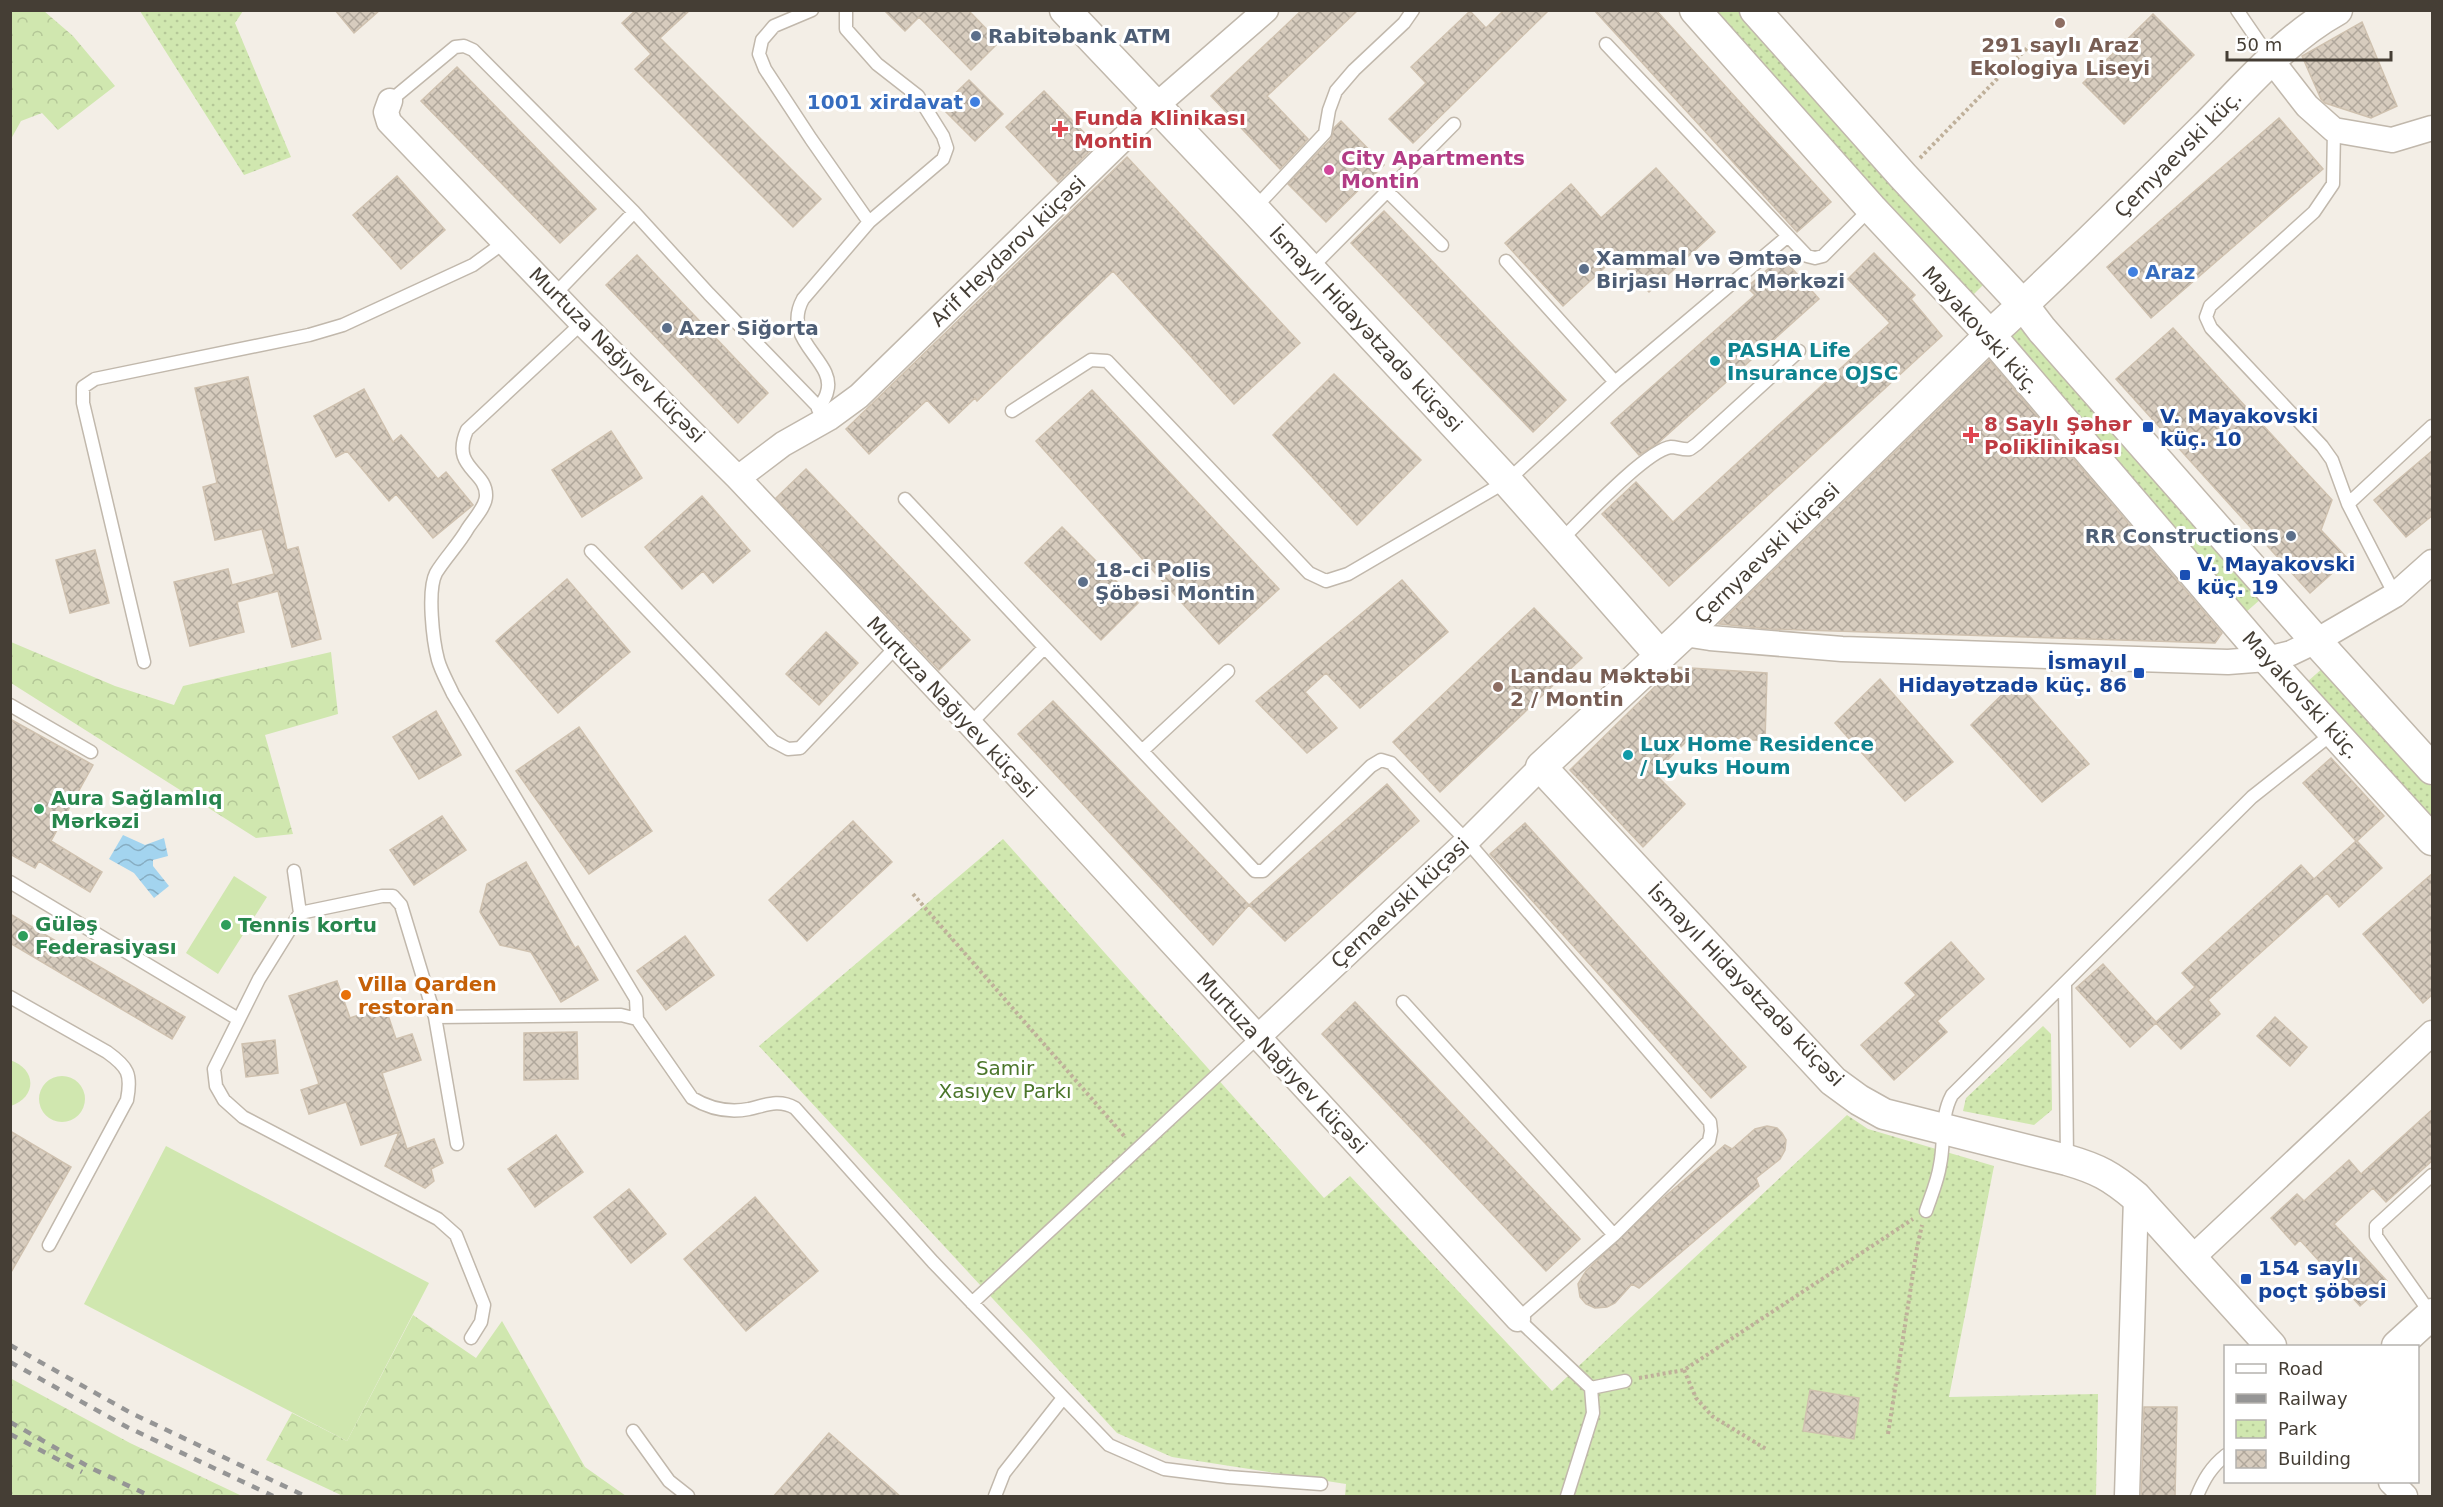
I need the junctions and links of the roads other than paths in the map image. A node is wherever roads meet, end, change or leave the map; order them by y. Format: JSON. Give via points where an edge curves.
{"nodes":[{"id":1,"x":812,"y":10,"type":"edge"},
{"id":2,"x":846,"y":10,"type":"edge"},
{"id":3,"x":1065,"y":10,"type":"edge"},
{"id":4,"x":1266,"y":10,"type":"edge"},
{"id":5,"x":1413,"y":10,"type":"edge"},
{"id":6,"x":1695,"y":10,"type":"edge"},
{"id":7,"x":1755,"y":10,"type":"edge"},
{"id":8,"x":2237,"y":10,"type":"edge"},
{"id":9,"x":2337,"y":10,"type":"edge"},
{"id":10,"x":1605,"y":44,"type":"dead end"},
{"id":11,"x":2272,"y":61,"type":"junction"},
{"id":12,"x":390,"y":101,"type":"joint"},
{"id":13,"x":1157,"y":106,"type":"junction"},
{"id":14,"x":1454,"y":124,"type":"dead end"},
{"id":15,"x":2433,"y":128,"type":"edge"},
{"id":16,"x":2334,"y":130,"type":"junction"},
{"id":17,"x":1388,"y":192,"type":"junction"},
{"id":18,"x":1254,"y":208,"type":"junction"},
{"id":19,"x":1871,"y":208,"type":"junction"},
{"id":20,"x":633,"y":212,"type":"junction"},
{"id":21,"x":869,"y":222,"type":"junction"},
{"id":22,"x":1788,"y":236,"type":"junction"},
{"id":23,"x":506,"y":242,"type":"junction"},
{"id":24,"x":1442,"y":245,"type":"dead end"},
{"id":25,"x":1506,"y":261,"type":"dead end"},
{"id":26,"x":1309,"y":270,"type":"junction"},
{"id":27,"x":555,"y":294,"type":"junction"},
{"id":28,"x":2023,"y":305,"type":"junction"},
{"id":29,"x":582,"y":323,"type":"junction"},
{"id":30,"x":1990,"y":335,"type":"junction"},
{"id":31,"x":1799,"y":351,"type":"dead end"},
{"id":32,"x":1615,"y":382,"type":"junction"},
{"id":33,"x":1012,"y":411,"type":"dead end"},
{"id":34,"x":824,"y":414,"type":"junction"},
{"id":35,"x":2433,"y":426,"type":"edge"},
{"id":36,"x":738,"y":478,"type":"junction"},
{"id":37,"x":1507,"y":481,"type":"junction"},
{"id":38,"x":905,"y":499,"type":"dead end"},
{"id":39,"x":2348,"y":504,"type":"junction"},
{"id":40,"x":1560,"y":542,"type":"junction"},
{"id":41,"x":591,"y":551,"type":"dead end"},
{"id":42,"x":2433,"y":562,"type":"edge"},
{"id":43,"x":2395,"y":595,"type":"junction"},
{"id":44,"x":1684,"y":634,"type":"junction"},
{"id":45,"x":2316,"y":641,"type":"junction"},
{"id":46,"x":896,"y":647,"type":"junction"},
{"id":47,"x":1044,"y":648,"type":"junction"},
{"id":48,"x":1659,"y":654,"type":"junction"},
{"id":49,"x":2266,"y":659,"type":"junction"},
{"id":50,"x":144,"y":662,"type":"dead end"},
{"id":51,"x":1228,"y":670,"type":"dead end"},
{"id":52,"x":10,"y":705,"type":"edge"},
{"id":53,"x":970,"y":724,"type":"junction"},
{"id":54,"x":2334,"y":732,"type":"junction"},
{"id":55,"x":1142,"y":751,"type":"junction"},
{"id":56,"x":91,"y":752,"type":"dead end"},
{"id":57,"x":1540,"y":767,"type":"junction"},
{"id":58,"x":2433,"y":769,"type":"edge"},
{"id":59,"x":2433,"y":840,"type":"edge"},
{"id":60,"x":1467,"y":841,"type":"junction"},
{"id":61,"x":294,"y":871,"type":"dead end"},
{"id":62,"x":10,"y":882,"type":"edge"},
{"id":63,"x":300,"y":913,"type":"junction"},
{"id":64,"x":2065,"y":985,"type":"junction"},
{"id":65,"x":10,"y":998,"type":"edge"},
{"id":66,"x":1403,"y":1002,"type":"dead end"},
{"id":67,"x":435,"y":1017,"type":"junction"},
{"id":68,"x":238,"y":1019,"type":"junction"},
{"id":69,"x":637,"y":1019,"type":"junction"},
{"id":70,"x":2433,"y":1033,"type":"edge"},
{"id":71,"x":1258,"y":1037,"type":"junction"},
{"id":72,"x":1943,"y":1129,"type":"junction"},
{"id":73,"x":458,"y":1144,"type":"dead end"},
{"id":74,"x":2067,"y":1160,"type":"junction"},
{"id":75,"x":2433,"y":1175,"type":"edge"},
{"id":76,"x":2136,"y":1197,"type":"junction"},
{"id":77,"x":1926,"y":1211,"type":"road end"},
{"id":78,"x":1614,"y":1235,"type":"junction"},
{"id":79,"x":49,"y":1245,"type":"dead end"},
{"id":80,"x":2192,"y":1258,"type":"junction"},
{"id":81,"x":972,"y":1304,"type":"junction"},
{"id":82,"x":2432,"y":1315,"type":"edge"},
{"id":83,"x":1518,"y":1319,"type":"junction"},
{"id":84,"x":471,"y":1338,"type":"dead end"},
{"id":85,"x":2269,"y":1345,"type":"edge"},
{"id":86,"x":2399,"y":1345,"type":"edge"},
{"id":87,"x":1625,"y":1381,"type":"road end"},
{"id":88,"x":1591,"y":1388,"type":"junction"},
{"id":89,"x":1063,"y":1398,"type":"junction"},
{"id":90,"x":633,"y":1431,"type":"dead end"},
{"id":91,"x":2224,"y":1457,"type":"edge"},
{"id":92,"x":1321,"y":1484,"type":"dead end"},
{"id":93,"x":688,"y":1497,"type":"edge"},
{"id":94,"x":995,"y":1497,"type":"edge"},
{"id":95,"x":1567,"y":1497,"type":"edge"},
{"id":96,"x":2127,"y":1497,"type":"edge"},
{"id":97,"x":2197,"y":1497,"type":"edge"}],
"edges":[{"from":1,"to":21,"type":"lane","via":[[774,26],[762,40],[759,54],[811,140]]},
{"from":2,"to":21,"type":"lane","via":[[846,29],[877,64],[918,96],[947,148],[944,159]]},
{"from":3,"to":13,"type":"street","name":"İsmayıl Hidayətzadə küçəsi"},
{"from":4,"to":13,"type":"street","name":"Arif Heydərov küçəsi"},
{"from":5,"to":18,"type":"lane","via":[[1336,91],[1324,133]]},
{"from":6,"to":19,"type":"street","name":"Mayakovski küç."},
{"from":7,"to":28,"type":"street"},
{"from":8,"to":11,"type":"lane"},
{"from":9,"to":11,"type":"street","name":"Çernyaevski küç.","via":[[2315,22]]},
{"from":10,"to":22,"type":"lane"},
{"from":11,"to":16,"type":"street","via":[[2307,106]]},
{"from":11,"to":28,"type":"street","name":"Çernyaevski küç."},
{"from":12,"to":20,"type":"lane","via":[[455,47],[473,50]]},
{"from":12,"to":23,"type":"street","name":"Murtuza Nağıyev küçəsi","via":[[386,112],[389,122]]},
{"from":13,"to":18,"type":"street","name":"İsmayıl Hidayətzadə küçəsi"},
{"from":13,"to":34,"type":"street","name":"Arif Heydərov küçəsi","via":[[859,396]]},
{"from":14,"to":17,"type":"lane"},
{"from":15,"to":16,"type":"street","via":[[2392,140]]},
{"from":16,"to":39,"type":"lane","via":[[2333,184],[2314,212],[2210,306],[2205,318],[2322,446],[2332,460]]},
{"from":17,"to":24,"type":"lane"},
{"from":17,"to":26,"type":"lane"},
{"from":18,"to":26,"type":"street","name":"İsmayıl Hidayətzadə küçəsi"},
{"from":19,"to":22,"type":"lane","via":[[1823,256],[1807,256]]},
{"from":19,"to":30,"type":"street","name":"Mayakovski küç."},
{"from":20,"to":27,"type":"lane"},
{"from":20,"to":34,"type":"lane"},
{"from":21,"to":34,"type":"lane","via":[[797,309],[796,324],[827,378]]},
{"from":22,"to":32,"type":"lane"},
{"from":23,"to":27,"type":"street","name":"Murtuza Nağıyev küçəsi"},
{"from":23,"to":50,"type":"lane","via":[[473,265],[342,325],[95,379],[83,387]]},
{"from":25,"to":32,"type":"lane"},
{"from":26,"to":37,"type":"street","name":"İsmayıl Hidayətzadə küçəsi"},
{"from":27,"to":29,"type":"street","name":"Murtuza Nağıyev küçəsi"},
{"from":28,"to":30,"type":"street","name":"Çernyaevski küç."},
{"from":28,"to":45,"type":"street"},
{"from":29,"to":36,"type":"street","name":"Murtuza Nağıyev küçəsi"},
{"from":29,"to":69,"type":"lane","via":[[466,430],[461,442],[463,457],[485,488],[485,501],[436,573],[430,597],[438,660],[453,694],[636,999]]},
{"from":30,"to":44,"type":"street","name":"Çernyaevski küçəsi"},
{"from":30,"to":49,"type":"street","name":"Mayakovski küç."},
{"from":31,"to":40,"type":"lane","via":[[1690,449],[1663,450],[1632,470]]},
{"from":32,"to":37,"type":"lane"},
{"from":33,"to":37,"type":"lane","via":[[1091,360],[1107,361],[1309,573],[1326,581],[1348,574]]},
{"from":34,"to":36,"type":"street","name":"Arif Heydərov küçəsi"},
{"from":35,"to":39,"type":"lane"},
{"from":36,"to":46,"type":"street","name":"Murtuza Nağıyev küçəsi"},
{"from":37,"to":40,"type":"street","name":"İsmayıl Hidayətzadə küçəsi"},
{"from":38,"to":47,"type":"lane"},
{"from":39,"to":43,"type":"lane"},
{"from":40,"to":48,"type":"street","name":"İsmayıl Hidayətzadə küçəsi"},
{"from":41,"to":46,"type":"lane","via":[[774,741],[788,749],[800,748]]},
{"from":42,"to":43,"type":"street"},
{"from":43,"to":45,"type":"street"},
{"from":44,"to":48,"type":"street","name":"Çernyaevski küçəsi"},
{"from":44,"to":49,"type":"street","via":[[1842,649],[2228,662]]},
{"from":45,"to":49,"type":"street"},
{"from":45,"to":58,"type":"street"},
{"from":46,"to":53,"type":"street","name":"Murtuza Nağıyev küçəsi"},
{"from":47,"to":53,"type":"lane"},
{"from":47,"to":55,"type":"lane"},
{"from":48,"to":57,"type":"street","name":"Çernyaevski küçəsi"},
{"from":49,"to":54,"type":"street","name":"Mayakovski küç."},
{"from":51,"to":55,"type":"lane"},
{"from":52,"to":56,"type":"lane"},
{"from":53,"to":71,"type":"street","name":"Murtuza Nağıyev küçəsi"},
{"from":54,"to":59,"type":"street","name":"Mayakovski küç."},
{"from":54,"to":64,"type":"lane","via":[[2252,797]]},
{"from":55,"to":60,"type":"lane","via":[[1255,871],[1263,871],[1371,766],[1382,760],[1391,763]]},
{"from":57,"to":60,"type":"street","name":"Çernaevski küçəsi"},
{"from":57,"to":72,"type":"street","name":"İsmayıl Hidayətzadə küçəsi","via":[[1833,1081],[1884,1114]]},
{"from":60,"to":71,"type":"street","name":"Çernaevski küçəsi"},
{"from":60,"to":78,"type":"lane","via":[[1710,1122],[1709,1141]]},
{"from":61,"to":63,"type":"lane"},
{"from":62,"to":68,"type":"lane"},
{"from":63,"to":67,"type":"lane","via":[[393,896],[401,905]]},
{"from":63,"to":68,"type":"lane"},
{"from":64,"to":72,"type":"lane","via":[[1952,1095]]},
{"from":64,"to":74,"type":"lane"},
{"from":65,"to":79,"type":"lane","via":[[121,1061],[130,1084],[127,1100]]},
{"from":66,"to":78,"type":"lane"},
{"from":67,"to":69,"type":"lane","via":[[621,1015]]},
{"from":67,"to":73,"type":"lane"},
{"from":68,"to":84,"type":"lane","via":[[213,1069],[224,1100],[243,1117],[438,1220],[456,1235],[483,1305],[481,1322]]},
{"from":69,"to":81,"type":"lane","via":[[693,1098],[706,1106],[746,1109],[785,1102],[795,1108]]},
{"from":70,"to":80,"type":"street"},
{"from":71,"to":81,"type":"lane"},
{"from":71,"to":83,"type":"street","name":"Murtuza Nağıyev küçəsi"},
{"from":72,"to":74,"type":"street","name":"İsmayıl Hidayətzadə küçəsi"},
{"from":72,"to":77,"type":"lane","via":[[1940,1166]]},
{"from":74,"to":76,"type":"street","name":"İsmayıl Hidayətzadə küçəsi","via":[[2112,1177]]},
{"from":75,"to":82,"type":"lane","via":[[2376,1226],[2376,1236]]},
{"from":76,"to":80,"type":"street","name":"İsmayıl Hidayətzadə küçəsi"},
{"from":76,"to":96,"type":"street"},
{"from":78,"to":83,"type":"lane"},
{"from":80,"to":85,"type":"street","name":"İsmayıl Hidayətzadə küçəsi"},
{"from":81,"to":89,"type":"lane"},
{"from":82,"to":86,"type":"street"},
{"from":83,"to":88,"type":"lane"},
{"from":87,"to":88,"type":"lane"},
{"from":88,"to":95,"type":"lane","via":[[1593,1413]]},
{"from":89,"to":92,"type":"lane","via":[[1109,1445],[1164,1469]]},
{"from":89,"to":94,"type":"lane","via":[[1004,1473]]},
{"from":90,"to":93,"type":"lane","via":[[669,1481]]},
{"from":91,"to":97,"type":"lane","via":[[2212,1466]]}]}
